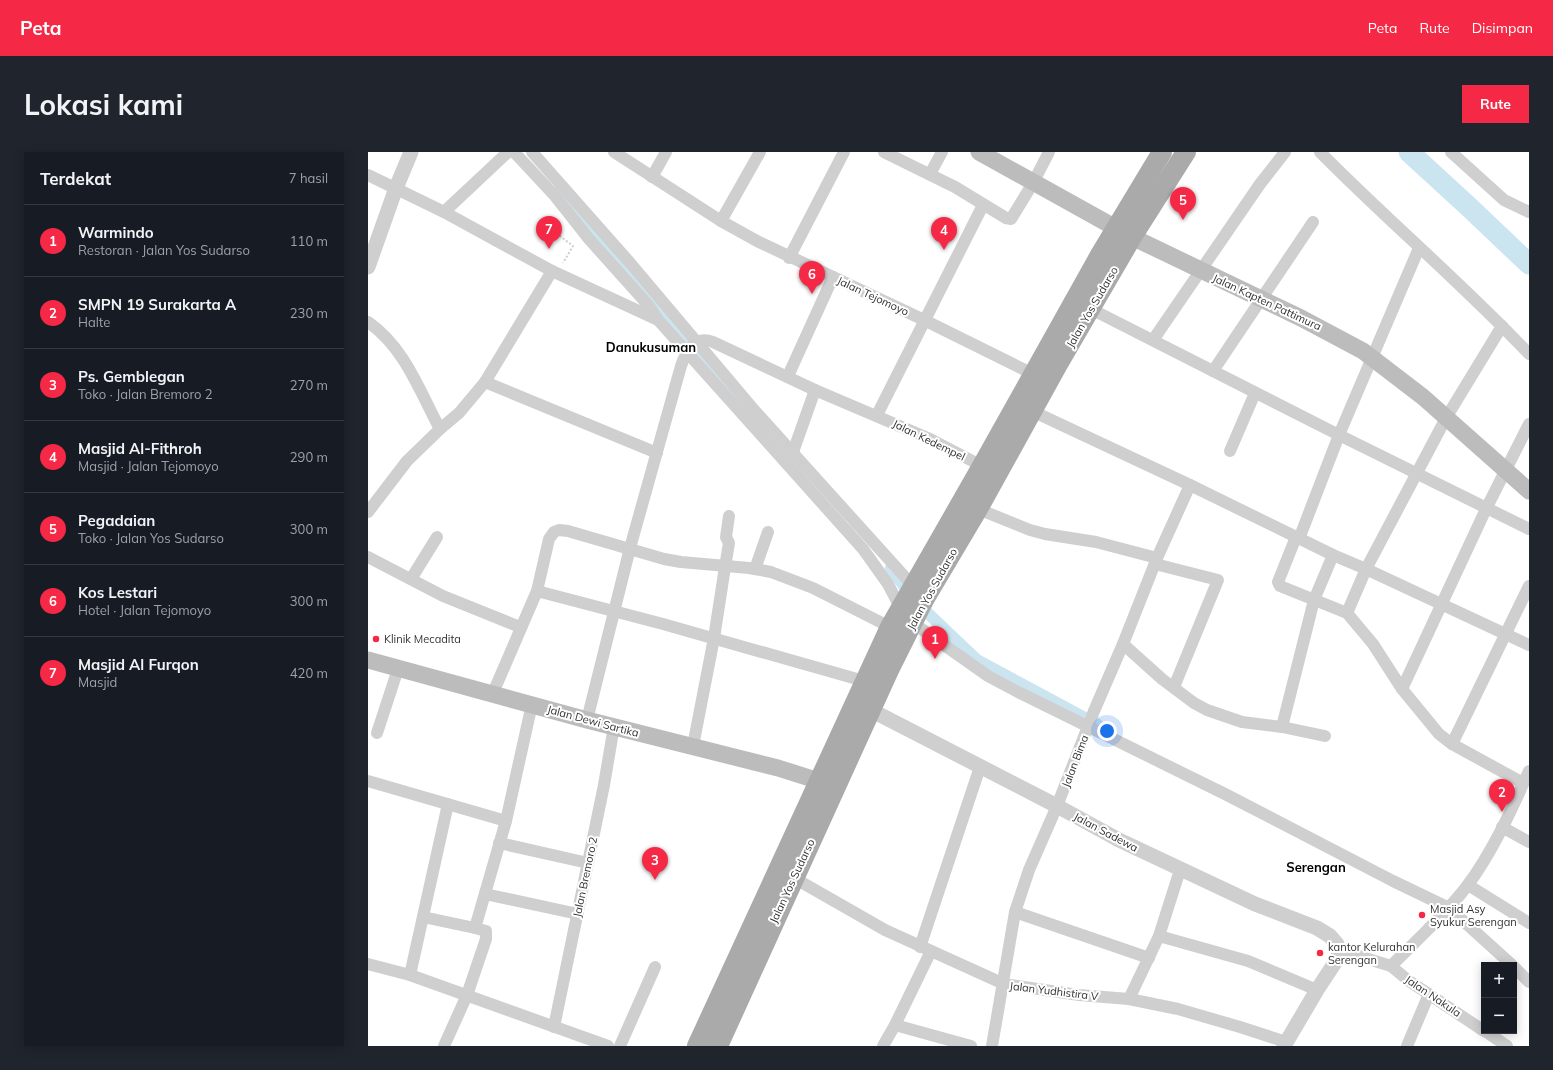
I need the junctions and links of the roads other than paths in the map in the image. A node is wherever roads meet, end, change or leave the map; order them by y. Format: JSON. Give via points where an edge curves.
{"nodes":[{"id":1,"x":411,"y":152,"type":"edge"},
{"id":2,"x":508,"y":152,"type":"edge"},
{"id":3,"x":514,"y":152,"type":"edge"},
{"id":4,"x":532,"y":152,"type":"edge"},
{"id":5,"x":614,"y":152,"type":"edge"},
{"id":6,"x":666,"y":152,"type":"edge"},
{"id":7,"x":760,"y":152,"type":"edge"},
{"id":8,"x":844,"y":152,"type":"edge"},
{"id":9,"x":884,"y":152,"type":"edge"},
{"id":10,"x":942,"y":152,"type":"edge"},
{"id":11,"x":979,"y":152,"type":"edge"},
{"id":12,"x":1049,"y":152,"type":"edge"},
{"id":13,"x":1162,"y":152,"type":"edge"},
{"id":14,"x":1186,"y":152,"type":"edge"},
{"id":15,"x":1285,"y":152,"type":"edge"},
{"id":16,"x":1320,"y":152,"type":"edge"},
{"id":17,"x":1451,"y":152,"type":"edge"},
{"id":18,"x":930,"y":174,"type":"junction"},
{"id":19,"x":368,"y":175,"type":"edge"},
{"id":20,"x":652,"y":176,"type":"junction"},
{"id":21,"x":1033,"y":183,"type":"junction"},
{"id":22,"x":396,"y":188,"type":"junction"},
{"id":23,"x":983,"y":204,"type":"junction"},
{"id":24,"x":444,"y":212,"type":"junction"},
{"id":25,"x":1529,"y":212,"type":"edge"},
{"id":26,"x":721,"y":221,"type":"junction"},
{"id":27,"x":1313,"y":222,"type":"dead end"},
{"id":28,"x":1124,"y":233,"type":"junction"},
{"id":29,"x":1419,"y":248,"type":"junction"},
{"id":30,"x":789,"y":258,"type":"junction"},
{"id":31,"x":368,"y":267,"type":"edge"},
{"id":32,"x":1201,"y":271,"type":"junction"},
{"id":33,"x":555,"y":272,"type":"junction"},
{"id":34,"x":833,"y":277,"type":"junction"},
{"id":35,"x":1261,"y":299,"type":"junction"},
{"id":36,"x":1091,"y":309,"type":"junction"},
{"id":37,"x":924,"y":320,"type":"junction"},
{"id":38,"x":659,"y":321,"type":"junction"},
{"id":39,"x":368,"y":322,"type":"edge"},
{"id":40,"x":1502,"y":326,"type":"junction"},
{"id":41,"x":1152,"y":340,"type":"junction"},
{"id":42,"x":692,"y":347,"type":"junction"},
{"id":43,"x":1529,"y":354,"type":"edge"},
{"id":44,"x":1371,"y":358,"type":"junction"},
{"id":45,"x":1213,"y":372,"type":"junction"},
{"id":46,"x":1033,"y":374,"type":"junction"},
{"id":47,"x":788,"y":376,"type":"junction"},
{"id":48,"x":485,"y":382,"type":"junction"},
{"id":49,"x":815,"y":390,"type":"junction"},
{"id":50,"x":1255,"y":393,"type":"junction"},
{"id":51,"x":1032,"y":411,"type":"junction"},
{"id":52,"x":876,"y":415,"type":"junction"},
{"id":53,"x":1446,"y":418,"type":"junction"},
{"id":54,"x":1529,"y":424,"type":"edge"},
{"id":55,"x":440,"y":428,"type":"junction"},
{"id":56,"x":1339,"y":435,"type":"junction"},
{"id":57,"x":1230,"y":451,"type":"dead end"},
{"id":58,"x":657,"y":452,"type":"junction"},
{"id":59,"x":793,"y":452,"type":"junction"},
{"id":60,"x":982,"y":466,"type":"junction"},
{"id":61,"x":1505,"y":471,"type":"junction"},
{"id":62,"x":1417,"y":474,"type":"junction"},
{"id":63,"x":1190,"y":485,"type":"junction"},
{"id":64,"x":1529,"y":491,"type":"edge"},
{"id":65,"x":978,"y":509,"type":"junction"},
{"id":66,"x":1486,"y":509,"type":"junction"},
{"id":67,"x":368,"y":512,"type":"edge"},
{"id":68,"x":729,"y":516,"type":"dead end"},
{"id":69,"x":1529,"y":530,"type":"edge"},
{"id":70,"x":768,"y":532,"type":"dead end"},
{"id":71,"x":437,"y":537,"type":"dead end"},
{"id":72,"x":1297,"y":538,"type":"junction"},
{"id":73,"x":630,"y":548,"type":"junction"},
{"id":74,"x":1332,"y":555,"type":"junction"},
{"id":75,"x":368,"y":557,"type":"edge"},
{"id":76,"x":1156,"y":561,"type":"junction"},
{"id":77,"x":725,"y":567,"type":"junction"},
{"id":78,"x":755,"y":569,"type":"junction"},
{"id":79,"x":1366,"y":569,"type":"junction"},
{"id":80,"x":411,"y":579,"type":"junction"},
{"id":81,"x":1529,"y":586,"type":"edge"},
{"id":82,"x":536,"y":591,"type":"junction"},
{"id":83,"x":1314,"y":600,"type":"junction"},
{"id":84,"x":912,"y":604,"type":"junction"},
{"id":85,"x":1442,"y":604,"type":"junction"},
{"id":86,"x":614,"y":611,"type":"junction"},
{"id":87,"x":1347,"y":613,"type":"junction"},
{"id":88,"x":520,"y":627,"type":"junction"},
{"id":89,"x":890,"y":627,"type":"junction"},
{"id":90,"x":1505,"y":634,"type":"junction"},
{"id":91,"x":714,"y":638,"type":"junction"},
{"id":92,"x":1124,"y":644,"type":"junction"},
{"id":93,"x":1529,"y":645,"type":"edge"},
{"id":94,"x":369,"y":664,"type":"edge"},
{"id":95,"x":398,"y":668,"type":"junction"},
{"id":96,"x":864,"y":681,"type":"junction"},
{"id":97,"x":1174,"y":687,"type":"junction"},
{"id":98,"x":1402,"y":689,"type":"junction"},
{"id":99,"x":493,"y":693,"type":"junction"},
{"id":100,"x":532,"y":704,"type":"junction"},
{"id":101,"x":863,"y":706,"type":"junction"},
{"id":102,"x":587,"y":720,"type":"junction"},
{"id":103,"x":1090,"y":722,"type":"junction"},
{"id":104,"x":614,"y":726,"type":"junction"},
{"id":105,"x":1282,"y":726,"type":"junction"},
{"id":106,"x":377,"y":733,"type":"dead end"},
{"id":107,"x":1325,"y":736,"type":"dead end"},
{"id":108,"x":1452,"y":744,"type":"junction"},
{"id":109,"x":693,"y":746,"type":"junction"},
{"id":110,"x":980,"y":767,"type":"junction"},
{"id":111,"x":1529,"y":771,"type":"edge"},
{"id":112,"x":819,"y":781,"type":"junction"},
{"id":113,"x":368,"y":782,"type":"edge"},
{"id":114,"x":1524,"y":784,"type":"junction"},
{"id":115,"x":448,"y":804,"type":"junction"},
{"id":116,"x":1057,"y":806,"type":"junction"},
{"id":117,"x":506,"y":821,"type":"junction"},
{"id":118,"x":1502,"y":827,"type":"junction"},
{"id":119,"x":1529,"y":842,"type":"edge"},
{"id":120,"x":499,"y":843,"type":"junction"},
{"id":121,"x":588,"y":863,"type":"junction"},
{"id":122,"x":1180,"y":870,"type":"junction"},
{"id":123,"x":794,"y":878,"type":"junction"},
{"id":124,"x":1468,"y":885,"type":"junction"},
{"id":125,"x":485,"y":894,"type":"junction"},
{"id":126,"x":1449,"y":907,"type":"junction"},
{"id":127,"x":1015,"y":912,"type":"junction"},
{"id":128,"x":578,"y":914,"type":"junction"},
{"id":129,"x":423,"y":917,"type":"junction"},
{"id":130,"x":1528,"y":921,"type":"edge"},
{"id":131,"x":475,"y":928,"type":"junction"},
{"id":132,"x":1159,"y":936,"type":"junction"},
{"id":133,"x":926,"y":949,"type":"junction"},
{"id":134,"x":1339,"y":950,"type":"junction"},
{"id":135,"x":1148,"y":958,"type":"junction"},
{"id":136,"x":1509,"y":962,"type":"edge"},
{"id":137,"x":368,"y":964,"type":"edge"},
{"id":138,"x":1391,"y":966,"type":"junction"},
{"id":139,"x":655,"y":967,"type":"dead end"},
{"id":140,"x":1517,"y":970,"type":"edge"},
{"id":141,"x":410,"y":975,"type":"junction"},
{"id":142,"x":738,"y":978,"type":"junction"},
{"id":143,"x":1529,"y":982,"type":"edge"},
{"id":144,"x":1004,"y":984,"type":"junction"},
{"id":145,"x":1317,"y":990,"type":"junction"},
{"id":146,"x":1429,"y":994,"type":"junction"},
{"id":147,"x":467,"y":995,"type":"junction"},
{"id":148,"x":1130,"y":999,"type":"junction"},
{"id":149,"x":895,"y":1025,"type":"junction"},
{"id":150,"x":554,"y":1027,"type":"junction"},
{"id":151,"x":1481,"y":1029,"type":"edge"},
{"id":152,"x":1489,"y":1034,"type":"edge"},
{"id":153,"x":590,"y":1043,"type":"edge"},
{"id":154,"x":1285,"y":1044,"type":"edge"},
{"id":155,"x":444,"y":1046,"type":"edge"},
{"id":156,"x":608,"y":1046,"type":"edge"},
{"id":157,"x":620,"y":1046,"type":"edge"},
{"id":158,"x":697,"y":1046,"type":"edge"},
{"id":159,"x":718,"y":1046,"type":"edge"},
{"id":160,"x":883,"y":1046,"type":"edge"},
{"id":161,"x":971,"y":1046,"type":"edge"},
{"id":162,"x":992,"y":1046,"type":"edge"},
{"id":163,"x":1407,"y":1046,"type":"edge"},
{"id":164,"x":1507,"y":1046,"type":"edge"}],
"edges":[{"from":1,"to":22,"type":"street"},
{"from":2,"to":24,"type":"street"},
{"from":3,"to":38,"type":"street","via":[[555,196]]},
{"from":4,"to":42,"type":"street","via":[[631,264]]},
{"from":5,"to":20,"type":"street","name":"Jalan Tejomoyo"},
{"from":6,"to":20,"type":"street"},
{"from":7,"to":26,"type":"street"},
{"from":8,"to":30,"type":"street"},
{"from":9,"to":18,"type":"street"},
{"from":10,"to":18,"type":"street"},
{"from":11,"to":21,"type":"main road","name":"Jalan Kapten Pattimura"},
{"from":12,"to":21,"type":"street"},
{"from":13,"to":28,"type":"main road","name":"Jalan Yos Sudarso"},
{"from":14,"to":28,"type":"main road","name":"Jalan Yos Sudarso"},
{"from":15,"to":32,"type":"street"},
{"from":16,"to":29,"type":"street"},
{"from":17,"to":25,"type":"street","via":[[1504,200]]},
{"from":18,"to":23,"type":"street"},
{"from":19,"to":22,"type":"street"},
{"from":20,"to":26,"type":"street","name":"Jalan Tejomoyo"},
{"from":21,"to":23,"type":"street","via":[[1011,219]]},
{"from":21,"to":28,"type":"main road","name":"Jalan Kapten Pattimura"},
{"from":22,"to":24,"type":"street"},
{"from":22,"to":31,"type":"street"},
{"from":23,"to":37,"type":"street"},
{"from":24,"to":33,"type":"street"},
{"from":26,"to":30,"type":"street","name":"Jalan Tejomoyo"},
{"from":27,"to":35,"type":"street"},
{"from":28,"to":32,"type":"main road","name":"Jalan Kapten Pattimura"},
{"from":28,"to":36,"type":"main road","name":"Jalan Yos Sudarso"},
{"from":28,"to":46,"type":"main road","name":"Jalan Yos Sudarso"},
{"from":29,"to":40,"type":"street"},
{"from":29,"to":44,"type":"street"},
{"from":30,"to":34,"type":"street","name":"Jalan Tejomoyo"},
{"from":32,"to":35,"type":"main road","name":"Jalan Kapten Pattimura"},
{"from":32,"to":41,"type":"street"},
{"from":33,"to":38,"type":"street"},
{"from":33,"to":48,"type":"street"},
{"from":34,"to":37,"type":"street","name":"Jalan Tejomoyo"},
{"from":34,"to":47,"type":"street"},
{"from":35,"to":44,"type":"main road","name":"Jalan Kapten Pattimura","via":[[1330,332]]},
{"from":35,"to":45,"type":"street"},
{"from":36,"to":41,"type":"street"},
{"from":36,"to":51,"type":"main road","name":"Jalan Yos Sudarso"},
{"from":37,"to":46,"type":"street","name":"Jalan Tejomoyo"},
{"from":37,"to":52,"type":"street"},
{"from":38,"to":42,"type":"street"},
{"from":39,"to":55,"type":"street","via":[[382,332],[396,348]]},
{"from":40,"to":43,"type":"street"},
{"from":40,"to":53,"type":"street"},
{"from":41,"to":45,"type":"street"},
{"from":42,"to":47,"type":"street","name":"Jalan Kedempel","via":[[705,339]]},
{"from":42,"to":58,"type":"street"},
{"from":42,"to":59,"type":"street"},
{"from":42,"to":84,"type":"street","via":[[863,549],[888,584]]},
{"from":44,"to":53,"type":"main road","name":"Jalan Kapten Pattimura","via":[[1423,397]]},
{"from":44,"to":56,"type":"street"},
{"from":45,"to":50,"type":"street"},
{"from":46,"to":60,"type":"main road","name":"Jalan Yos Sudarso"},
{"from":47,"to":49,"type":"street","name":"Jalan Kedempel"},
{"from":48,"to":55,"type":"street","via":[[459,413]]},
{"from":48,"to":58,"type":"street"},
{"from":49,"to":52,"type":"street","name":"Jalan Kedempel"},
{"from":49,"to":59,"type":"street"},
{"from":50,"to":56,"type":"street"},
{"from":50,"to":57,"type":"street"},
{"from":51,"to":63,"type":"street"},
{"from":51,"to":65,"type":"main road","name":"Jalan Yos Sudarso"},
{"from":52,"to":60,"type":"street","name":"Jalan Kedempel"},
{"from":53,"to":61,"type":"main road","name":"Jalan Kapten Pattimura"},
{"from":53,"to":62,"type":"street"},
{"from":54,"to":61,"type":"street"},
{"from":55,"to":67,"type":"street","via":[[407,461]]},
{"from":56,"to":62,"type":"street"},
{"from":56,"to":72,"type":"street"},
{"from":58,"to":73,"type":"street"},
{"from":59,"to":84,"type":"street","via":[[848,515]]},
{"from":60,"to":84,"type":"main road","name":"Jalan Yos Sudarso"},
{"from":61,"to":64,"type":"main road","name":"Jalan Kapten Pattimura"},
{"from":61,"to":66,"type":"street"},
{"from":62,"to":66,"type":"street"},
{"from":62,"to":79,"type":"street"},
{"from":63,"to":72,"type":"street"},
{"from":63,"to":76,"type":"street","name":"Jalan Bima"},
{"from":65,"to":76,"type":"street","via":[[1030,530],[1114,546]]},
{"from":65,"to":84,"type":"main road","name":"Jalan Yos Sudarso"},
{"from":66,"to":69,"type":"street"},
{"from":66,"to":85,"type":"street"},
{"from":68,"to":77,"type":"street","via":[[726,537],[729,543]]},
{"from":70,"to":78,"type":"street"},
{"from":71,"to":80,"type":"street"},
{"from":72,"to":74,"type":"street"},
{"from":72,"to":83,"type":"street","via":[[1278,584]]},
{"from":73,"to":77,"type":"street","via":[[664,559]]},
{"from":73,"to":82,"type":"street","via":[[568,531],[554,532],[549,540]]},
{"from":73,"to":86,"type":"street"},
{"from":74,"to":79,"type":"street"},
{"from":74,"to":83,"type":"street"},
{"from":75,"to":80,"type":"street"},
{"from":76,"to":92,"type":"street","name":"Jalan Bima"},
{"from":76,"to":97,"type":"street","via":[[1218,580]]},
{"from":77,"to":78,"type":"street"},
{"from":77,"to":91,"type":"street"},
{"from":78,"to":89,"type":"street","via":[[771,572],[813,588]]},
{"from":79,"to":85,"type":"street"},
{"from":79,"to":87,"type":"street"},
{"from":80,"to":88,"type":"street","via":[[443,596]]},
{"from":81,"to":90,"type":"street"},
{"from":82,"to":86,"type":"street"},
{"from":82,"to":88,"type":"street"},
{"from":83,"to":87,"type":"street"},
{"from":83,"to":105,"type":"street"},
{"from":84,"to":89,"type":"main road","name":"Jalan Yos Sudarso"},
{"from":84,"to":101,"type":"main road","name":"Jalan Yos Sudarso"},
{"from":84,"to":103,"type":"street","via":[[988,676],[1042,705]]},
{"from":85,"to":90,"type":"street"},
{"from":85,"to":98,"type":"street"},
{"from":86,"to":91,"type":"street"},
{"from":86,"to":102,"type":"street"},
{"from":87,"to":98,"type":"street","via":[[1373,644]]},
{"from":88,"to":99,"type":"street"},
{"from":89,"to":96,"type":"main road","name":"Jalan Yos Sudarso"},
{"from":90,"to":93,"type":"street"},
{"from":90,"to":108,"type":"street"},
{"from":91,"to":96,"type":"street"},
{"from":91,"to":109,"type":"street"},
{"from":92,"to":97,"type":"street"},
{"from":92,"to":103,"type":"street","name":"Jalan Bima"},
{"from":94,"to":95,"type":"main road","name":"Jalan Dewi Sartika"},
{"from":95,"to":99,"type":"main road","name":"Jalan Dewi Sartika"},
{"from":95,"to":106,"type":"street"},
{"from":96,"to":101,"type":"main road","name":"Jalan Yos Sudarso"},
{"from":97,"to":105,"type":"street","via":[[1194,703],[1220,716],[1242,722]]},
{"from":98,"to":108,"type":"street","via":[[1439,734]]},
{"from":99,"to":100,"type":"main road","name":"Jalan Dewi Sartika"},
{"from":100,"to":102,"type":"main road","name":"Jalan Dewi Sartika"},
{"from":100,"to":117,"type":"street"},
{"from":101,"to":110,"type":"street","name":"Jalan Sadewa"},
{"from":101,"to":112,"type":"main road","name":"Jalan Yos Sudarso"},
{"from":101,"to":123,"type":"main road","name":"Jalan Yos Sudarso"},
{"from":102,"to":104,"type":"main road","name":"Jalan Dewi Sartika"},
{"from":103,"to":116,"type":"street","name":"Jalan Bima"},
{"from":103,"to":126,"type":"street","via":[[1393,881]]},
{"from":104,"to":109,"type":"main road","name":"Jalan Dewi Sartika"},
{"from":104,"to":121,"type":"street","name":"Jalan Bremoro 2"},
{"from":105,"to":107,"type":"street"},
{"from":108,"to":114,"type":"street"},
{"from":109,"to":112,"type":"main road","name":"Jalan Dewi Sartika"},
{"from":110,"to":116,"type":"street","name":"Jalan Sadewa"},
{"from":110,"to":133,"type":"street"},
{"from":111,"to":114,"type":"street"},
{"from":112,"to":142,"type":"main road","name":"Jalan Yos Sudarso"},
{"from":113,"to":115,"type":"street"},
{"from":114,"to":118,"type":"street"},
{"from":115,"to":117,"type":"street"},
{"from":115,"to":129,"type":"street"},
{"from":116,"to":122,"type":"street","name":"Jalan Sadewa"},
{"from":116,"to":127,"type":"street","name":"Jalan Bima","via":[[1029,870]]},
{"from":117,"to":120,"type":"street"},
{"from":118,"to":119,"type":"street"},
{"from":118,"to":124,"type":"street"},
{"from":120,"to":121,"type":"street"},
{"from":120,"to":125,"type":"street"},
{"from":121,"to":128,"type":"street","name":"Jalan Bremoro 2"},
{"from":122,"to":132,"type":"street"},
{"from":122,"to":134,"type":"street","name":"Jalan Sadewa","via":[[1255,904],[1317,928],[1330,936]]},
{"from":123,"to":133,"type":"street","name":"Jalan Yudhistira V","via":[[885,930]]},
{"from":123,"to":142,"type":"main road","name":"Jalan Yos Sudarso"},
{"from":124,"to":126,"type":"street"},
{"from":124,"to":130,"type":"street"},
{"from":125,"to":128,"type":"street"},
{"from":125,"to":131,"type":"street"},
{"from":126,"to":136,"type":"street"},
{"from":126,"to":138,"type":"street"},
{"from":127,"to":135,"type":"street"},
{"from":127,"to":144,"type":"street","name":"Jalan Bima"},
{"from":128,"to":150,"type":"street","name":"Jalan Bremoro 2"},
{"from":129,"to":131,"type":"street"},
{"from":129,"to":141,"type":"street"},
{"from":131,"to":147,"type":"street","via":[[486,931],[487,934]]},
{"from":132,"to":135,"type":"street"},
{"from":132,"to":145,"type":"street","via":[[1248,961]]},
{"from":133,"to":144,"type":"street","name":"Jalan Yudhistira V"},
{"from":133,"to":149,"type":"street"},
{"from":134,"to":138,"type":"street"},
{"from":134,"to":145,"type":"street","via":[[1338,958]]},
{"from":135,"to":148,"type":"street"},
{"from":137,"to":141,"type":"street"},
{"from":138,"to":146,"type":"street","name":"Jalan Nakula"},
{"from":139,"to":157,"type":"street"},
{"from":140,"to":143,"type":"street"},
{"from":141,"to":147,"type":"street"},
{"from":142,"to":158,"type":"main road","name":"Jalan Yos Sudarso"},
{"from":142,"to":159,"type":"main road","name":"Jalan Yos Sudarso"},
{"from":144,"to":148,"type":"street","name":"Jalan Yudhistira V","via":[[1079,995]]},
{"from":144,"to":162,"type":"street","name":"Jalan Bima"},
{"from":145,"to":154,"type":"street"},
{"from":146,"to":151,"type":"street","name":"Jalan Nakula"},
{"from":146,"to":163,"type":"street"},
{"from":147,"to":150,"type":"street"},
{"from":147,"to":155,"type":"street"},
{"from":148,"to":154,"type":"street","name":"Jalan Yudhistira V","via":[[1204,1016]]},
{"from":149,"to":160,"type":"street"},
{"from":149,"to":161,"type":"street"},
{"from":150,"to":153,"type":"street"},
{"from":152,"to":164,"type":"street","name":"Jalan Nakula"},
{"from":153,"to":156,"type":"street"}]}
